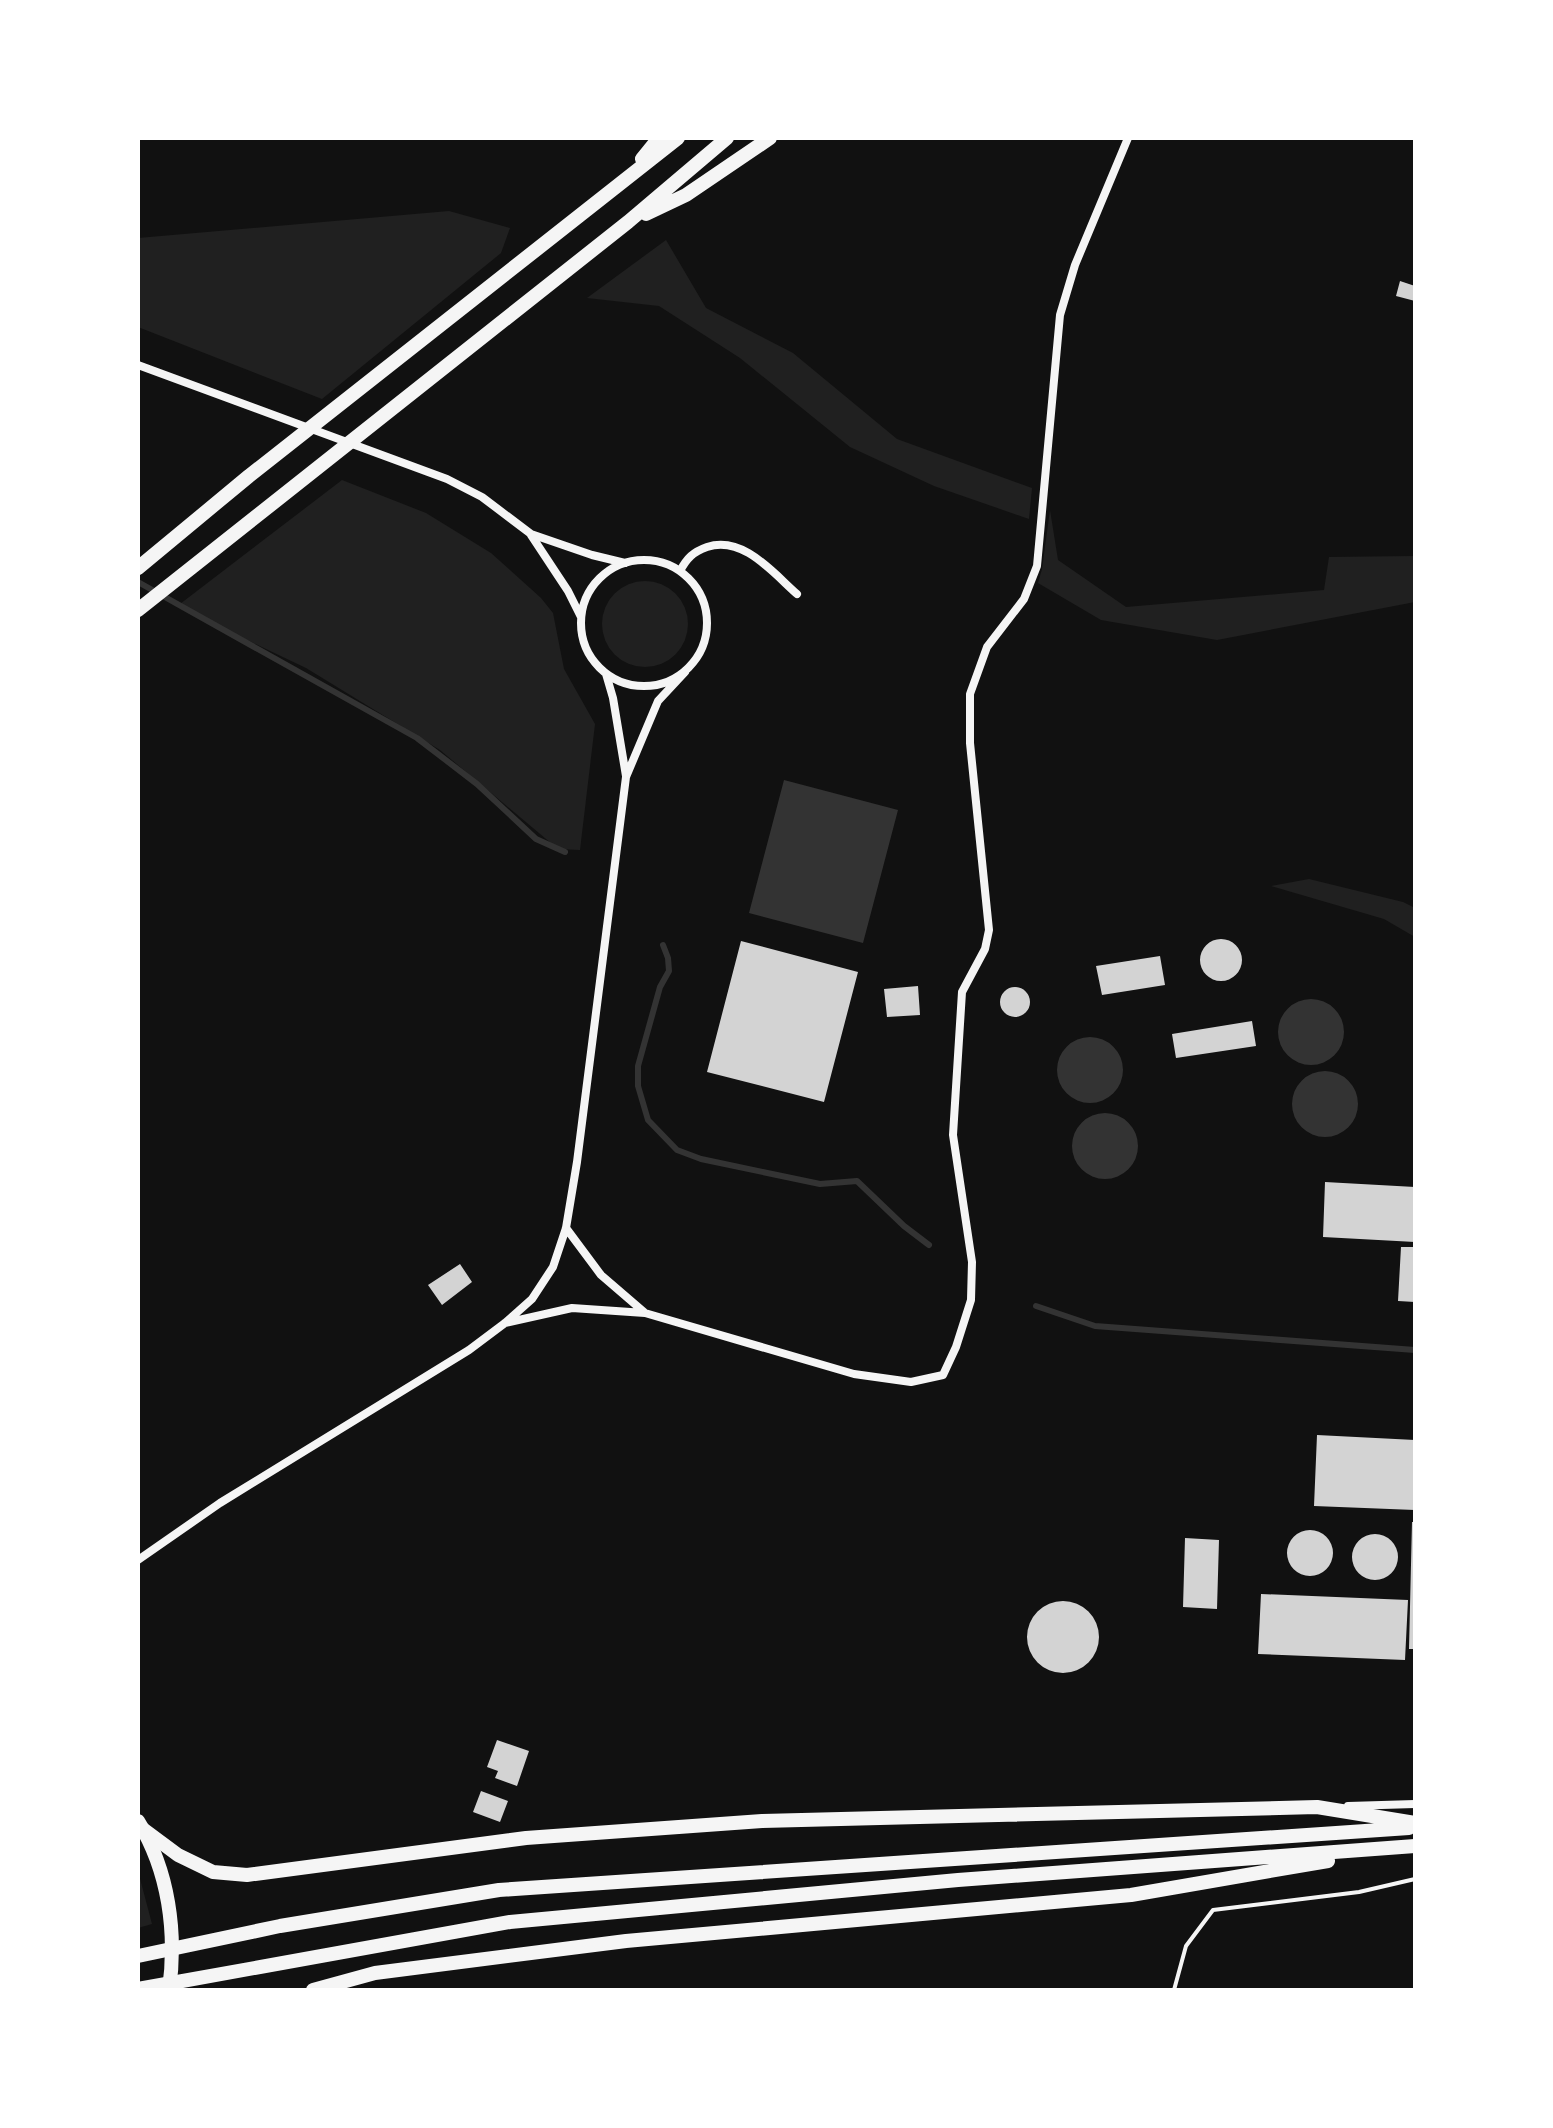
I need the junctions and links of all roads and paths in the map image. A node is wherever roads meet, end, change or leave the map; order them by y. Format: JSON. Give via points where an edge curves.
{"nodes":[{"id":1,"x":659,"y":138,"type":"edge"},
{"id":2,"x":678,"y":138,"type":"edge"},
{"id":3,"x":727,"y":138,"type":"edge"},
{"id":4,"x":770,"y":138,"type":"edge"},
{"id":5,"x":1128,"y":138,"type":"edge"},
{"id":6,"x":620,"y":185,"type":"junction"},
{"id":7,"x":628,"y":222,"type":"junction"},
{"id":8,"x":138,"y":365,"type":"edge"},
{"id":9,"x":531,"y":534,"type":"junction"},
{"id":10,"x":625,"y":563,"type":"junction"},
{"id":11,"x":141,"y":566,"type":"edge"},
{"id":12,"x":680,"y":571,"type":"junction"},
{"id":13,"x":797,"y":594,"type":"dead end"},
{"id":14,"x":139,"y":609,"type":"edge"},
{"id":15,"x":581,"y":617,"type":"junction"},
{"id":16,"x":685,"y":672,"type":"junction"},
{"id":17,"x":606,"y":674,"type":"junction"},
{"id":18,"x":626,"y":777,"type":"junction"},
{"id":19,"x":566,"y":1228,"type":"junction"},
{"id":20,"x":645,"y":1313,"type":"junction"},
{"id":21,"x":505,"y":1323,"type":"junction"},
{"id":22,"x":138,"y":1560,"type":"edge"},
{"id":23,"x":1415,"y":1804,"type":"edge"},
{"id":24,"x":1317,"y":1807,"type":"junction"},
{"id":25,"x":141,"y":1825,"type":"edge"},
{"id":26,"x":1415,"y":1825,"type":"edge"},
{"id":27,"x":1411,"y":1846,"type":"edge"},
{"id":28,"x":1415,"y":1879,"type":"edge"},
{"id":29,"x":138,"y":1956,"type":"edge"},
{"id":30,"x":138,"y":1989,"type":"edge"},
{"id":31,"x":169,"y":1990,"type":"edge"},
{"id":32,"x":313,"y":1990,"type":"edge"},
{"id":33,"x":1174,"y":1990,"type":"edge"}],
"edges":[{"from":1,"to":6,"type":"main road"},
{"from":2,"to":6,"type":"main road"},
{"from":3,"to":7,"type":"main road"},
{"from":4,"to":7,"type":"main road","via":[[686,195]]},
{"from":5,"to":20,"type":"street","via":[[1060,315],[1037,566],[1024,599],[987,647],[970,694],[989,930],[962,992],[953,1135],[972,1262],[971,1300],[956,1347],[943,1375],[911,1382],[854,1374]]},
{"from":6,"to":11,"type":"main road"},
{"from":7,"to":14,"type":"main road"},
{"from":8,"to":9,"type":"street","via":[[447,479],[482,497]]},
{"from":9,"to":10,"type":"street"},
{"from":9,"to":15,"type":"street"},
{"from":10,"to":12,"type":"street","via":[[644,560]]},
{"from":10,"to":15,"type":"street","via":[[594,584]]},
{"from":12,"to":13,"type":"street","via":[[686,558],[699,550],[728,545],[760,561]]},
{"from":12,"to":16,"type":"street","via":[[704,601],[708,620],[706,640]]},
{"from":15,"to":17,"type":"street","via":[[582,639]]},
{"from":16,"to":17,"type":"street","via":[[646,686]]},
{"from":16,"to":18,"type":"street","via":[[658,701]]},
{"from":17,"to":18,"type":"street"},
{"from":18,"to":19,"type":"street"},
{"from":19,"to":20,"type":"street","via":[[601,1275]]},
{"from":19,"to":21,"type":"street","via":[[544,1285]]},
{"from":20,"to":21,"type":"street","via":[[572,1308]]},
{"from":21,"to":22,"type":"street"},
{"from":23,"to":24,"type":"street"},
{"from":24,"to":25,"type":"main road","via":[[762,1821],[526,1838],[247,1875],[213,1872],[178,1855]]},
{"from":24,"to":26,"type":"main road"},
{"from":25,"to":31,"type":"main road","via":[[167,1896],[172,1931]]},
{"from":26,"to":29,"type":"main road","via":[[499,1890]]},
{"from":27,"to":30,"type":"main road","via":[[958,1880],[510,1922]]},
{"from":27,"to":32,"type":"main road","via":[[1131,1895],[626,1941],[375,1973]]},
{"from":28,"to":33,"type":"path","via":[[1359,1892],[1213,1910],[1186,1946]]}]}
